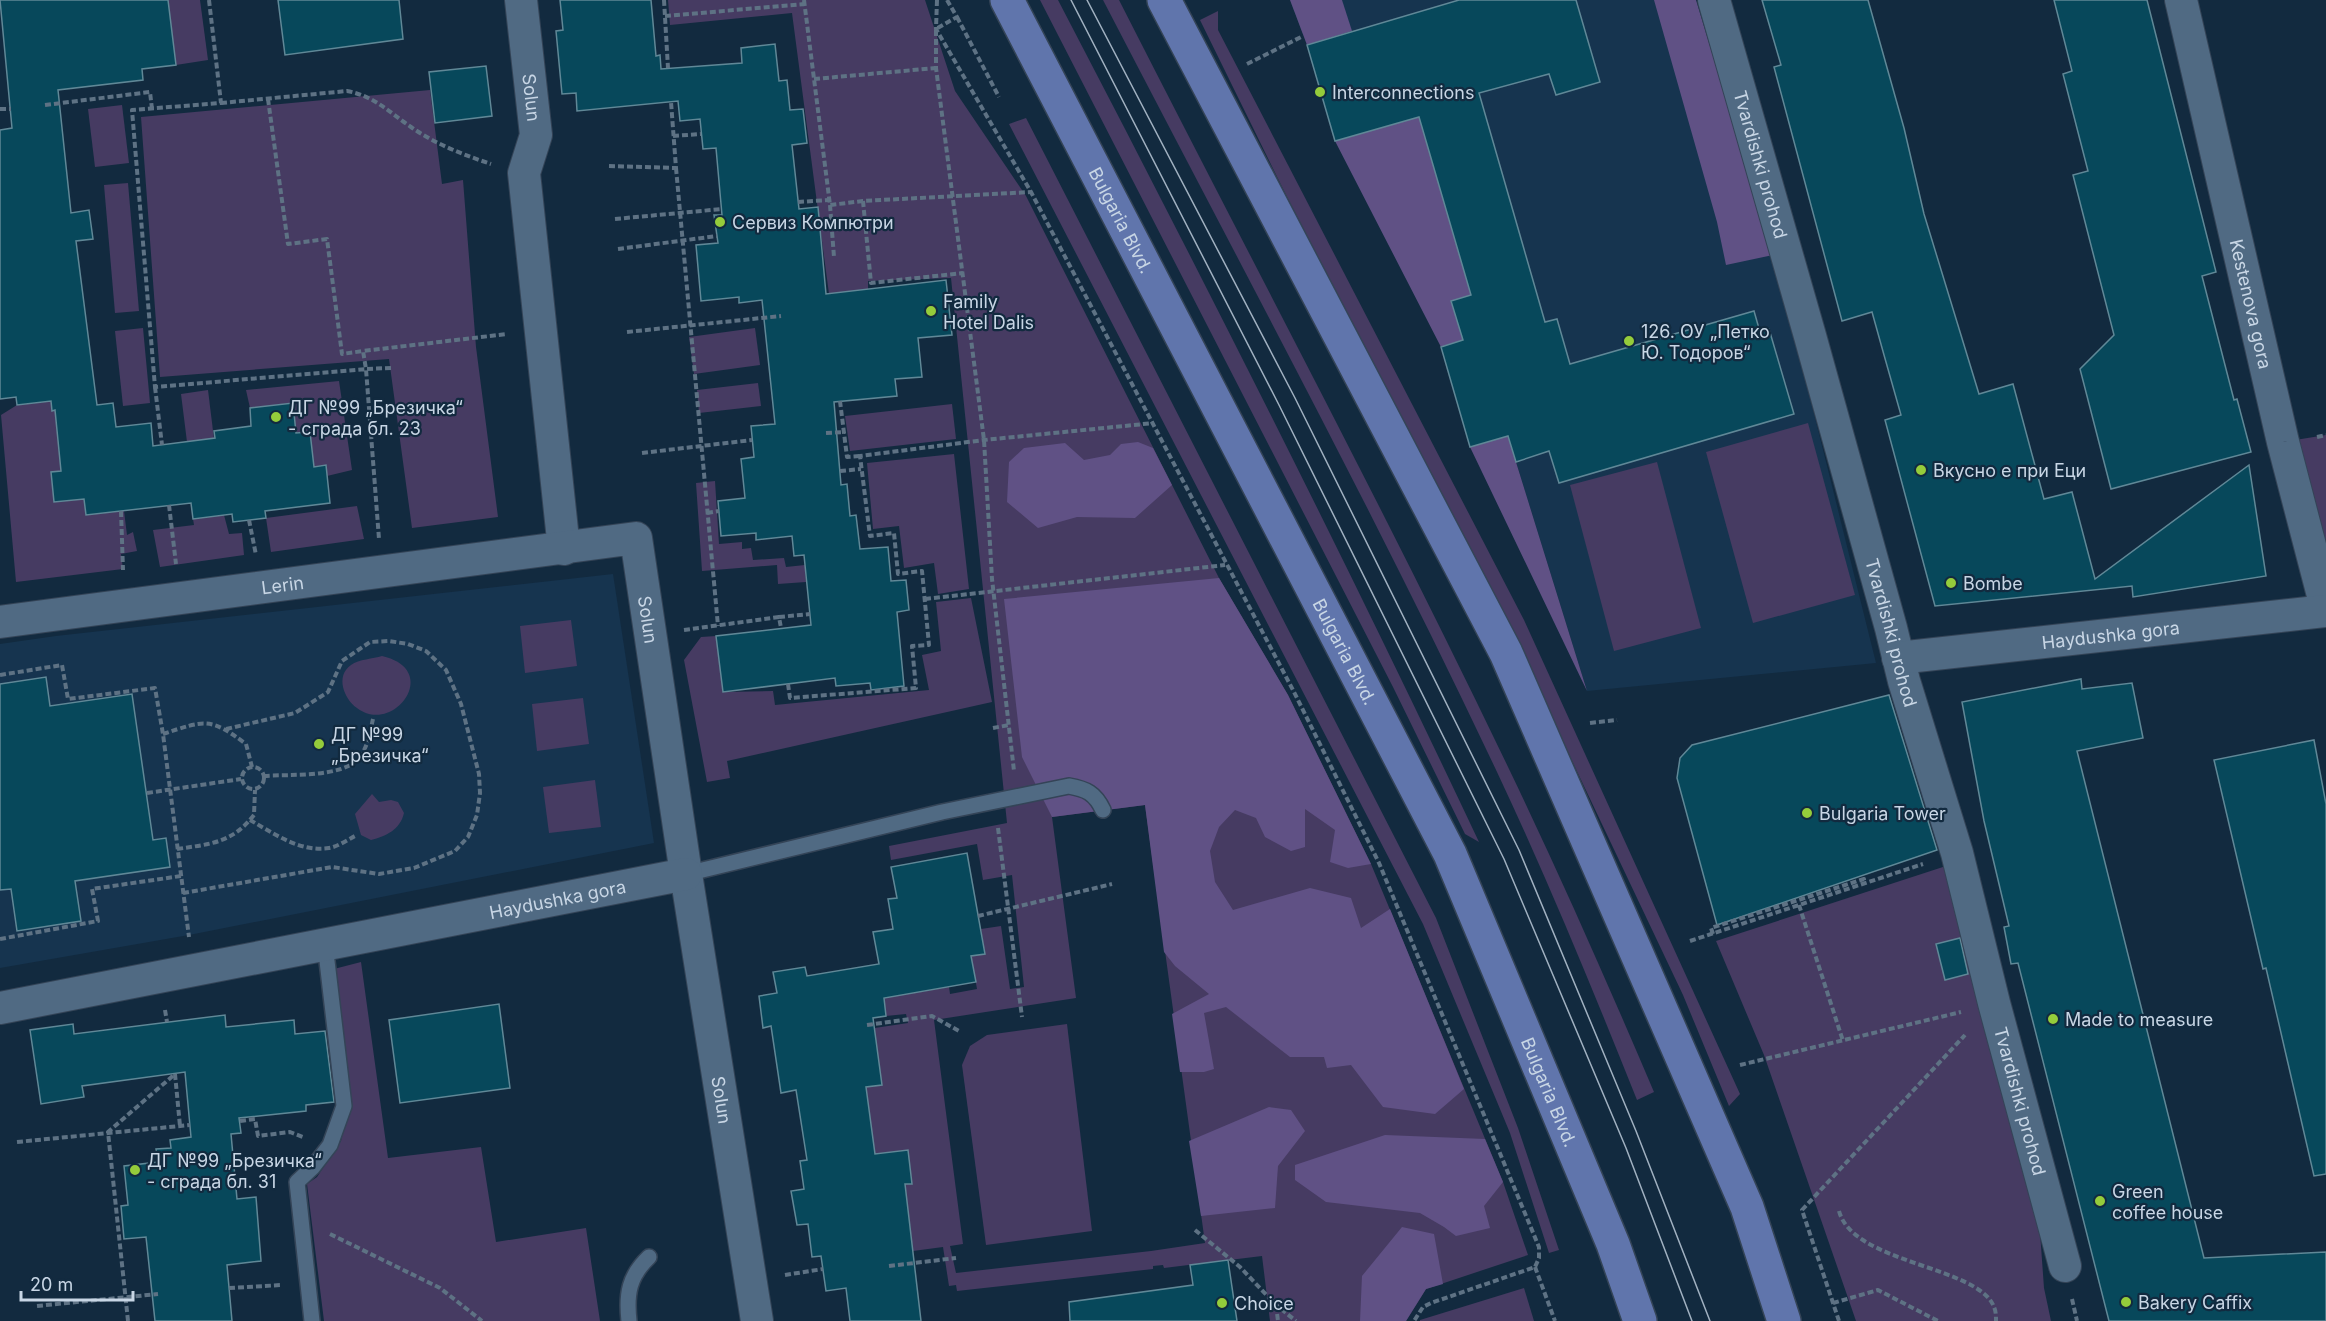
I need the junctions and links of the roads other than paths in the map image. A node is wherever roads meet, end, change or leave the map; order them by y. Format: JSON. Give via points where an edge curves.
{"nodes":[{"id":1,"x":521,"y":0,"type":"edge"},
{"id":2,"x":1008,"y":0,"type":"edge"},
{"id":3,"x":1164,"y":0,"type":"edge"},
{"id":4,"x":1714,"y":0,"type":"edge"},
{"id":5,"x":2181,"y":0,"type":"edge"},
{"id":6,"x":564,"y":549,"type":"junction"},
{"id":7,"x":2326,"y":609,"type":"edge"},
{"id":8,"x":0,"y":622,"type":"edge"},
{"id":9,"x":1898,"y":658,"type":"junction"},
{"id":10,"x":1103,"y":810,"type":"dead end"},
{"id":11,"x":686,"y":874,"type":"junction"},
{"id":12,"x":325,"y":944,"type":"junction"},
{"id":13,"x":0,"y":1008,"type":"edge"},
{"id":14,"x":649,"y":1257,"type":"dead end"},
{"id":15,"x":2067,"y":1277,"type":"road end"},
{"id":16,"x":312,"y":1321,"type":"edge"},
{"id":17,"x":629,"y":1321,"type":"edge"},
{"id":18,"x":757,"y":1321,"type":"edge"},
{"id":19,"x":1640,"y":1321,"type":"edge"},
{"id":20,"x":1784,"y":1321,"type":"edge"}],
"edges":[{"from":1,"to":6,"type":"street","name":"Solun","via":[[536,135],[524,172]]},
{"from":2,"to":19,"type":"main road","name":"Bulgaria Blvd.","via":[[1450,854],[1613,1244]]},
{"from":3,"to":20,"type":"main road","via":[[1506,653],[1747,1206]]},
{"from":4,"to":9,"type":"street","name":"Tvardishki prohod"},
{"from":5,"to":7,"type":"street","name":"Kestenova gora","via":[[2283,442]]},
{"from":6,"to":8,"type":"street","name":"Lerin"},
{"from":6,"to":11,"type":"street","name":"Solun","via":[[636,538]]},
{"from":7,"to":9,"type":"street","name":"Haydushka gora"},
{"from":9,"to":15,"type":"street","name":"Tvardishki prohod","via":[[1957,853]]},
{"from":10,"to":11,"type":"lane","name":"Haydushka gora","via":[[1087,789],[1069,786],[942,812]]},
{"from":11,"to":12,"type":"street","name":"Haydushka gora"},
{"from":11,"to":18,"type":"street","name":"Solun"},
{"from":12,"to":13,"type":"street","name":"Haydushka gora"},
{"from":12,"to":16,"type":"lane","via":[[344,1106],[330,1145],[297,1182]]},
{"from":14,"to":17,"type":"lane","via":[[630,1282]]}]}
